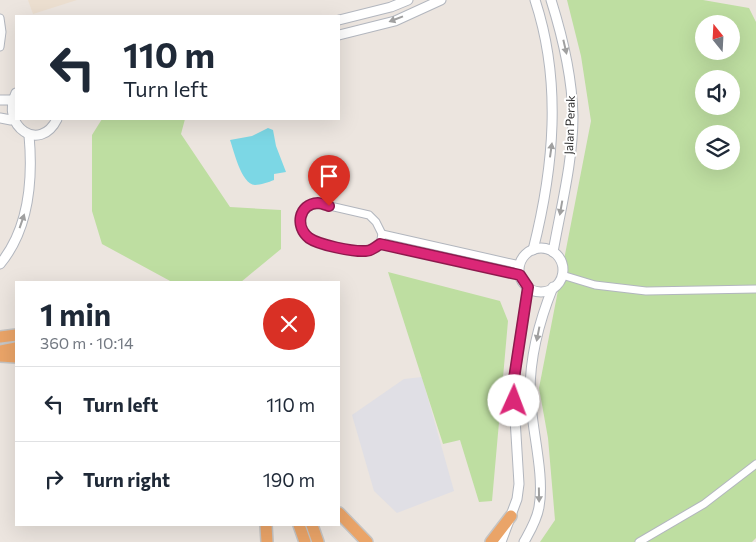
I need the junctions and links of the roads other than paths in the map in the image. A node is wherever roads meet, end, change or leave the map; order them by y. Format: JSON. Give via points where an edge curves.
{"nodes":[{"id":1,"x":408,"y":0,"type":"edge"},
{"id":2,"x":441,"y":0,"type":"edge"},
{"id":3,"x":535,"y":0,"type":"edge"},
{"id":4,"x":551,"y":0,"type":"edge"},
{"id":5,"x":0,"y":18,"type":"edge"},
{"id":6,"x":340,"y":20,"type":"edge"},
{"id":7,"x":340,"y":35,"type":"edge"},
{"id":8,"x":0,"y":47,"type":"edge"},
{"id":9,"x":14,"y":96,"type":"edge"},
{"id":10,"x":0,"y":100,"type":"edge"},
{"id":11,"x":0,"y":118,"type":"edge"},
{"id":12,"x":11,"y":120,"type":"junction"},
{"id":13,"x":56,"y":120,"type":"edge"},
{"id":14,"x":29,"y":135,"type":"junction"},
{"id":15,"x":382,"y":234,"type":"junction"},
{"id":16,"x":380,"y":244,"type":"junction"},
{"id":17,"x":533,"y":250,"type":"junction"},
{"id":18,"x":553,"y":252,"type":"junction"},
{"id":19,"x":0,"y":264,"type":"edge"},
{"id":20,"x":520,"y":265,"type":"junction"},
{"id":21,"x":520,"y":275,"type":"junction"},
{"id":22,"x":562,"y":275,"type":"junction"},
{"id":23,"x":528,"y":287,"type":"junction"},
{"id":24,"x":554,"y":288,"type":"junction"},
{"id":25,"x":756,"y":289,"type":"edge"},
{"id":26,"x":15,"y":335,"type":"edge"},
{"id":27,"x":0,"y":337,"type":"edge"},
{"id":28,"x":15,"y":348,"type":"edge"},
{"id":29,"x":0,"y":350,"type":"edge"},
{"id":30,"x":0,"y":356,"type":"edge"},
{"id":31,"x":15,"y":356,"type":"edge"},
{"id":32,"x":756,"y":464,"type":"edge"},
{"id":33,"x":340,"y":516,"type":"edge"},
{"id":34,"x":511,"y":516,"type":"junction"},
{"id":35,"x":340,"y":517,"type":"edge"},
{"id":36,"x":266,"y":526,"type":"edge"},
{"id":37,"x":300,"y":526,"type":"edge"},
{"id":38,"x":312,"y":526,"type":"edge"},
{"id":39,"x":267,"y":542,"type":"edge"},
{"id":40,"x":305,"y":542,"type":"edge"},
{"id":41,"x":318,"y":542,"type":"edge"},
{"id":42,"x":354,"y":542,"type":"edge"},
{"id":43,"x":367,"y":542,"type":"edge"},
{"id":44,"x":491,"y":542,"type":"edge"},
{"id":45,"x":500,"y":542,"type":"edge"},
{"id":46,"x":524,"y":542,"type":"edge"},
{"id":47,"x":639,"y":542,"type":"edge"}],
"edges":[{"from":1,"to":6,"type":"main road"},
{"from":2,"to":7,"type":"main road","one_way":true,"via":[[395,21]]},
{"from":17,"to":3,"type":"main road","name":"Jalan Perak","one_way":true,"via":[[553,133],[550,54]]},
{"from":4,"to":18,"type":"main road","name":"Jalan Perak","one_way":true,"via":[[566,49],[573,117]]},
{"from":5,"to":8,"type":"street"},
{"from":9,"to":10,"type":"main road"},
{"from":9,"to":12,"type":"main road","via":[[9,106]]},
{"from":11,"to":12,"type":"main road"},
{"from":12,"to":14,"type":"main road","via":[[18,130]]},
{"from":13,"to":14,"type":"main road","via":[[50,130]]},
{"from":19,"to":14,"type":"main road","one_way":true,"via":[[25,214],[30,176]]},
{"from":15,"to":16,"type":"street"},
{"from":15,"to":16,"type":"street","via":[[369,215],[318,203],[303,210],[300,217],[304,232],[314,241],[368,252]]},
{"from":15,"to":20,"type":"street"},
{"from":16,"to":21,"type":"street"},
{"from":17,"to":18,"type":"main road"},
{"from":17,"to":20,"type":"main road","via":[[524,256]]},
{"from":18,"to":22,"type":"main road","via":[[561,262]]},
{"from":20,"to":21,"type":"main road"},
{"from":21,"to":23,"type":"main road"},
{"from":22,"to":24,"type":"main road"},
{"from":22,"to":25,"type":"street","via":[[595,285],[646,291]]},
{"from":23,"to":24,"type":"main road","via":[[541,291]]},
{"from":23,"to":34,"type":"main road","via":[[513,385],[520,484]]},
{"from":24,"to":46,"type":"main road","one_way":true,"via":[[542,314],[530,390],[539,506],[534,525]]},
{"from":26,"to":27,"type":"highway"},
{"from":28,"to":29,"type":"highway"},
{"from":30,"to":31,"type":"highway"},
{"from":32,"to":47,"type":"street","via":[[704,504]]},
{"from":33,"to":43,"type":"highway"},
{"from":34,"to":44,"type":"highway"},
{"from":34,"to":45,"type":"main road"},
{"from":35,"to":42,"type":"highway"},
{"from":36,"to":39,"type":"highway"},
{"from":37,"to":40,"type":"highway"},
{"from":38,"to":41,"type":"highway"}]}
